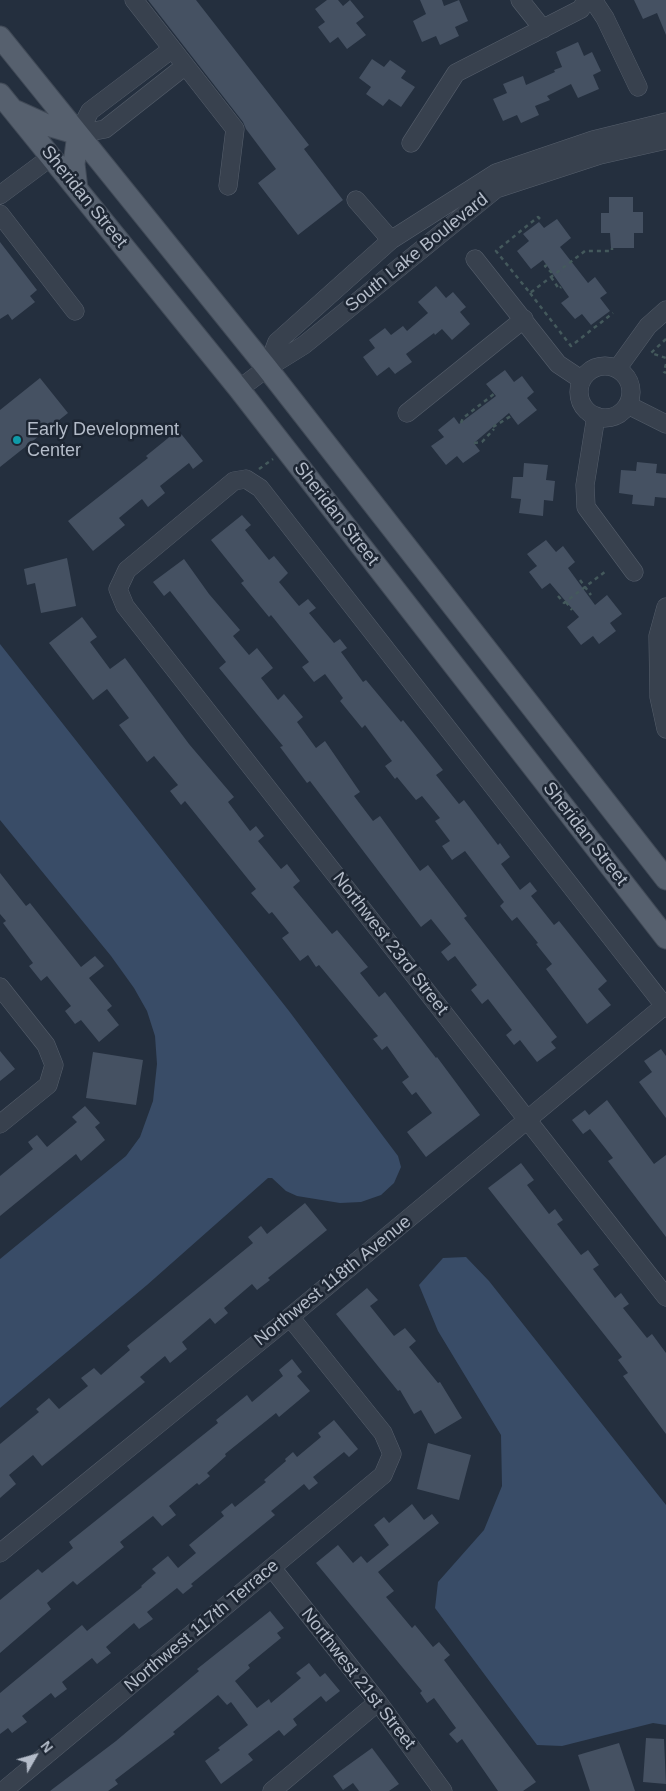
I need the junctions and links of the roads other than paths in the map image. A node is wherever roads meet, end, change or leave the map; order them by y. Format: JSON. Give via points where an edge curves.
{"nodes":[{"id":1,"x":134,"y":0,"type":"edge"},
{"id":2,"x":520,"y":0,"type":"edge"},
{"id":3,"x":586,"y":0,"type":"edge"},
{"id":4,"x":593,"y":0,"type":"edge"},
{"id":5,"x":543,"y":29,"type":"junction"},
{"id":6,"x":0,"y":37,"type":"edge"},
{"id":7,"x":172,"y":49,"type":"junction"},
{"id":8,"x":185,"y":66,"type":"junction"},
{"id":9,"x":638,"y":87,"type":"dead end"},
{"id":10,"x":6,"y":102,"type":"edge"},
{"id":11,"x":666,"y":122,"type":"edge"},
{"id":12,"x":78,"y":134,"type":"junction"},
{"id":13,"x":666,"y":140,"type":"edge"},
{"id":14,"x":411,"y":143,"type":"dead end"},
{"id":15,"x":51,"y":157,"type":"junction"},
{"id":16,"x":228,"y":186,"type":"dead end"},
{"id":17,"x":77,"y":189,"type":"junction"},
{"id":18,"x":0,"y":195,"type":"edge"},
{"id":19,"x":356,"y":200,"type":"dead end"},
{"id":20,"x":0,"y":214,"type":"edge"},
{"id":21,"x":391,"y":240,"type":"junction"},
{"id":22,"x":475,"y":259,"type":"dead end"},
{"id":23,"x":666,"y":310,"type":"edge"},
{"id":24,"x":75,"y":311,"type":"dead end"},
{"id":25,"x":524,"y":319,"type":"junction"},
{"id":26,"x":267,"y":368,"type":"junction"},
{"id":27,"x":617,"y":369,"type":"junction"},
{"id":28,"x":582,"y":380,"type":"junction"},
{"id":29,"x":240,"y":390,"type":"junction"},
{"id":30,"x":628,"y":404,"type":"junction"},
{"id":31,"x":407,"y":412,"type":"dead end"},
{"id":32,"x":596,"y":416,"type":"junction"},
{"id":33,"x":666,"y":424,"type":"edge"},
{"id":34,"x":634,"y":572,"type":"dead end"},
{"id":35,"x":666,"y":606,"type":"edge"},
{"id":36,"x":666,"y":729,"type":"edge"},
{"id":37,"x":666,"y":879,"type":"edge"},
{"id":38,"x":666,"y":938,"type":"edge"},
{"id":39,"x":0,"y":987,"type":"edge"},
{"id":40,"x":665,"y":1007,"type":"edge"},
{"id":41,"x":528,"y":1120,"type":"junction"},
{"id":42,"x":0,"y":1124,"type":"edge"},
{"id":43,"x":666,"y":1297,"type":"edge"},
{"id":44,"x":290,"y":1317,"type":"junction"},
{"id":45,"x":0,"y":1553,"type":"edge"},
{"id":46,"x":272,"y":1568,"type":"junction"},
{"id":47,"x":378,"y":1702,"type":"junction"},
{"id":48,"x":3,"y":1791,"type":"edge"},
{"id":49,"x":272,"y":1791,"type":"edge"},
{"id":50,"x":443,"y":1791,"type":"edge"}],
"edges":[{"from":1,"to":7,"type":"street"},
{"from":2,"to":5,"type":"street"},
{"from":3,"to":5,"type":"street","via":[[581,9]]},
{"from":4,"to":9,"type":"street"},
{"from":5,"to":14,"type":"street","via":[[456,72]]},
{"from":6,"to":12,"type":"main road","name":"Sheridan Street"},
{"from":7,"to":8,"type":"street"},
{"from":7,"to":12,"type":"street","via":[[90,111]]},
{"from":8,"to":12,"type":"street","via":[[105,130]]},
{"from":8,"to":16,"type":"street","via":[[234,129]]},
{"from":10,"to":12,"type":"main road","via":[[47,125]]},
{"from":10,"to":15,"type":"main road","name":"Sheridan Street"},
{"from":11,"to":21,"type":"street","name":"South Lake Boulevard","via":[[593,140],[496,173]]},
{"from":12,"to":17,"type":"main road","via":[[74,164]]},
{"from":12,"to":26,"type":"main road","name":"Sheridan Street"},
{"from":13,"to":26,"type":"street","name":"South Lake Boulevard","via":[[600,155],[496,189],[304,345]]},
{"from":15,"to":17,"type":"main road","name":"Sheridan Street"},
{"from":15,"to":18,"type":"street"},
{"from":17,"to":29,"type":"main road","name":"Sheridan Street"},
{"from":19,"to":21,"type":"street"},
{"from":20,"to":24,"type":"street"},
{"from":21,"to":26,"type":"street","name":"South Lake Boulevard","via":[[276,342]]},
{"from":22,"to":25,"type":"street"},
{"from":23,"to":27,"type":"street","via":[[648,326]]},
{"from":25,"to":28,"type":"street","via":[[558,364]]},
{"from":25,"to":31,"type":"street"},
{"from":26,"to":29,"type":"street","name":"South Lake Boulevard"},
{"from":26,"to":37,"type":"main road","name":"Sheridan Street"},
{"from":27,"to":28,"type":"street","via":[[597,367]]},
{"from":27,"to":30,"type":"street","via":[[630,385]]},
{"from":28,"to":32,"type":"street","via":[[580,400],[585,409]]},
{"from":29,"to":38,"type":"main road","name":"Sheridan Street"},
{"from":30,"to":32,"type":"street","via":[[612,417]]},
{"from":30,"to":33,"type":"street"},
{"from":32,"to":34,"type":"street","via":[[585,485],[586,507]]},
{"from":35,"to":36,"type":"street","via":[[658,636],[659,697]]},
{"from":39,"to":42,"type":"street","via":[[46,1045],[54,1065],[48,1085]]},
{"from":40,"to":41,"type":"street","name":"Northwest 118th Avenue"},
{"from":40,"to":41,"type":"street","name":"Northwest 23rd Street","via":[[253,484],[234,481],[127,570],[118,589],[125,606]]},
{"from":41,"to":43,"type":"street","name":"Northwest 23rd Street"},
{"from":41,"to":44,"type":"street","name":"Northwest 118th Avenue"},
{"from":44,"to":45,"type":"street","name":"Northwest 118th Avenue"},
{"from":44,"to":46,"type":"street","name":"Northwest 117th Terrace","via":[[383,1433],[392,1454],[383,1476]]},
{"from":46,"to":47,"type":"street","name":"Northwest 21st Street"},
{"from":46,"to":48,"type":"street","name":"Northwest 117th Terrace"},
{"from":47,"to":49,"type":"street"},
{"from":47,"to":50,"type":"street","name":"Northwest 21st Street"}]}
